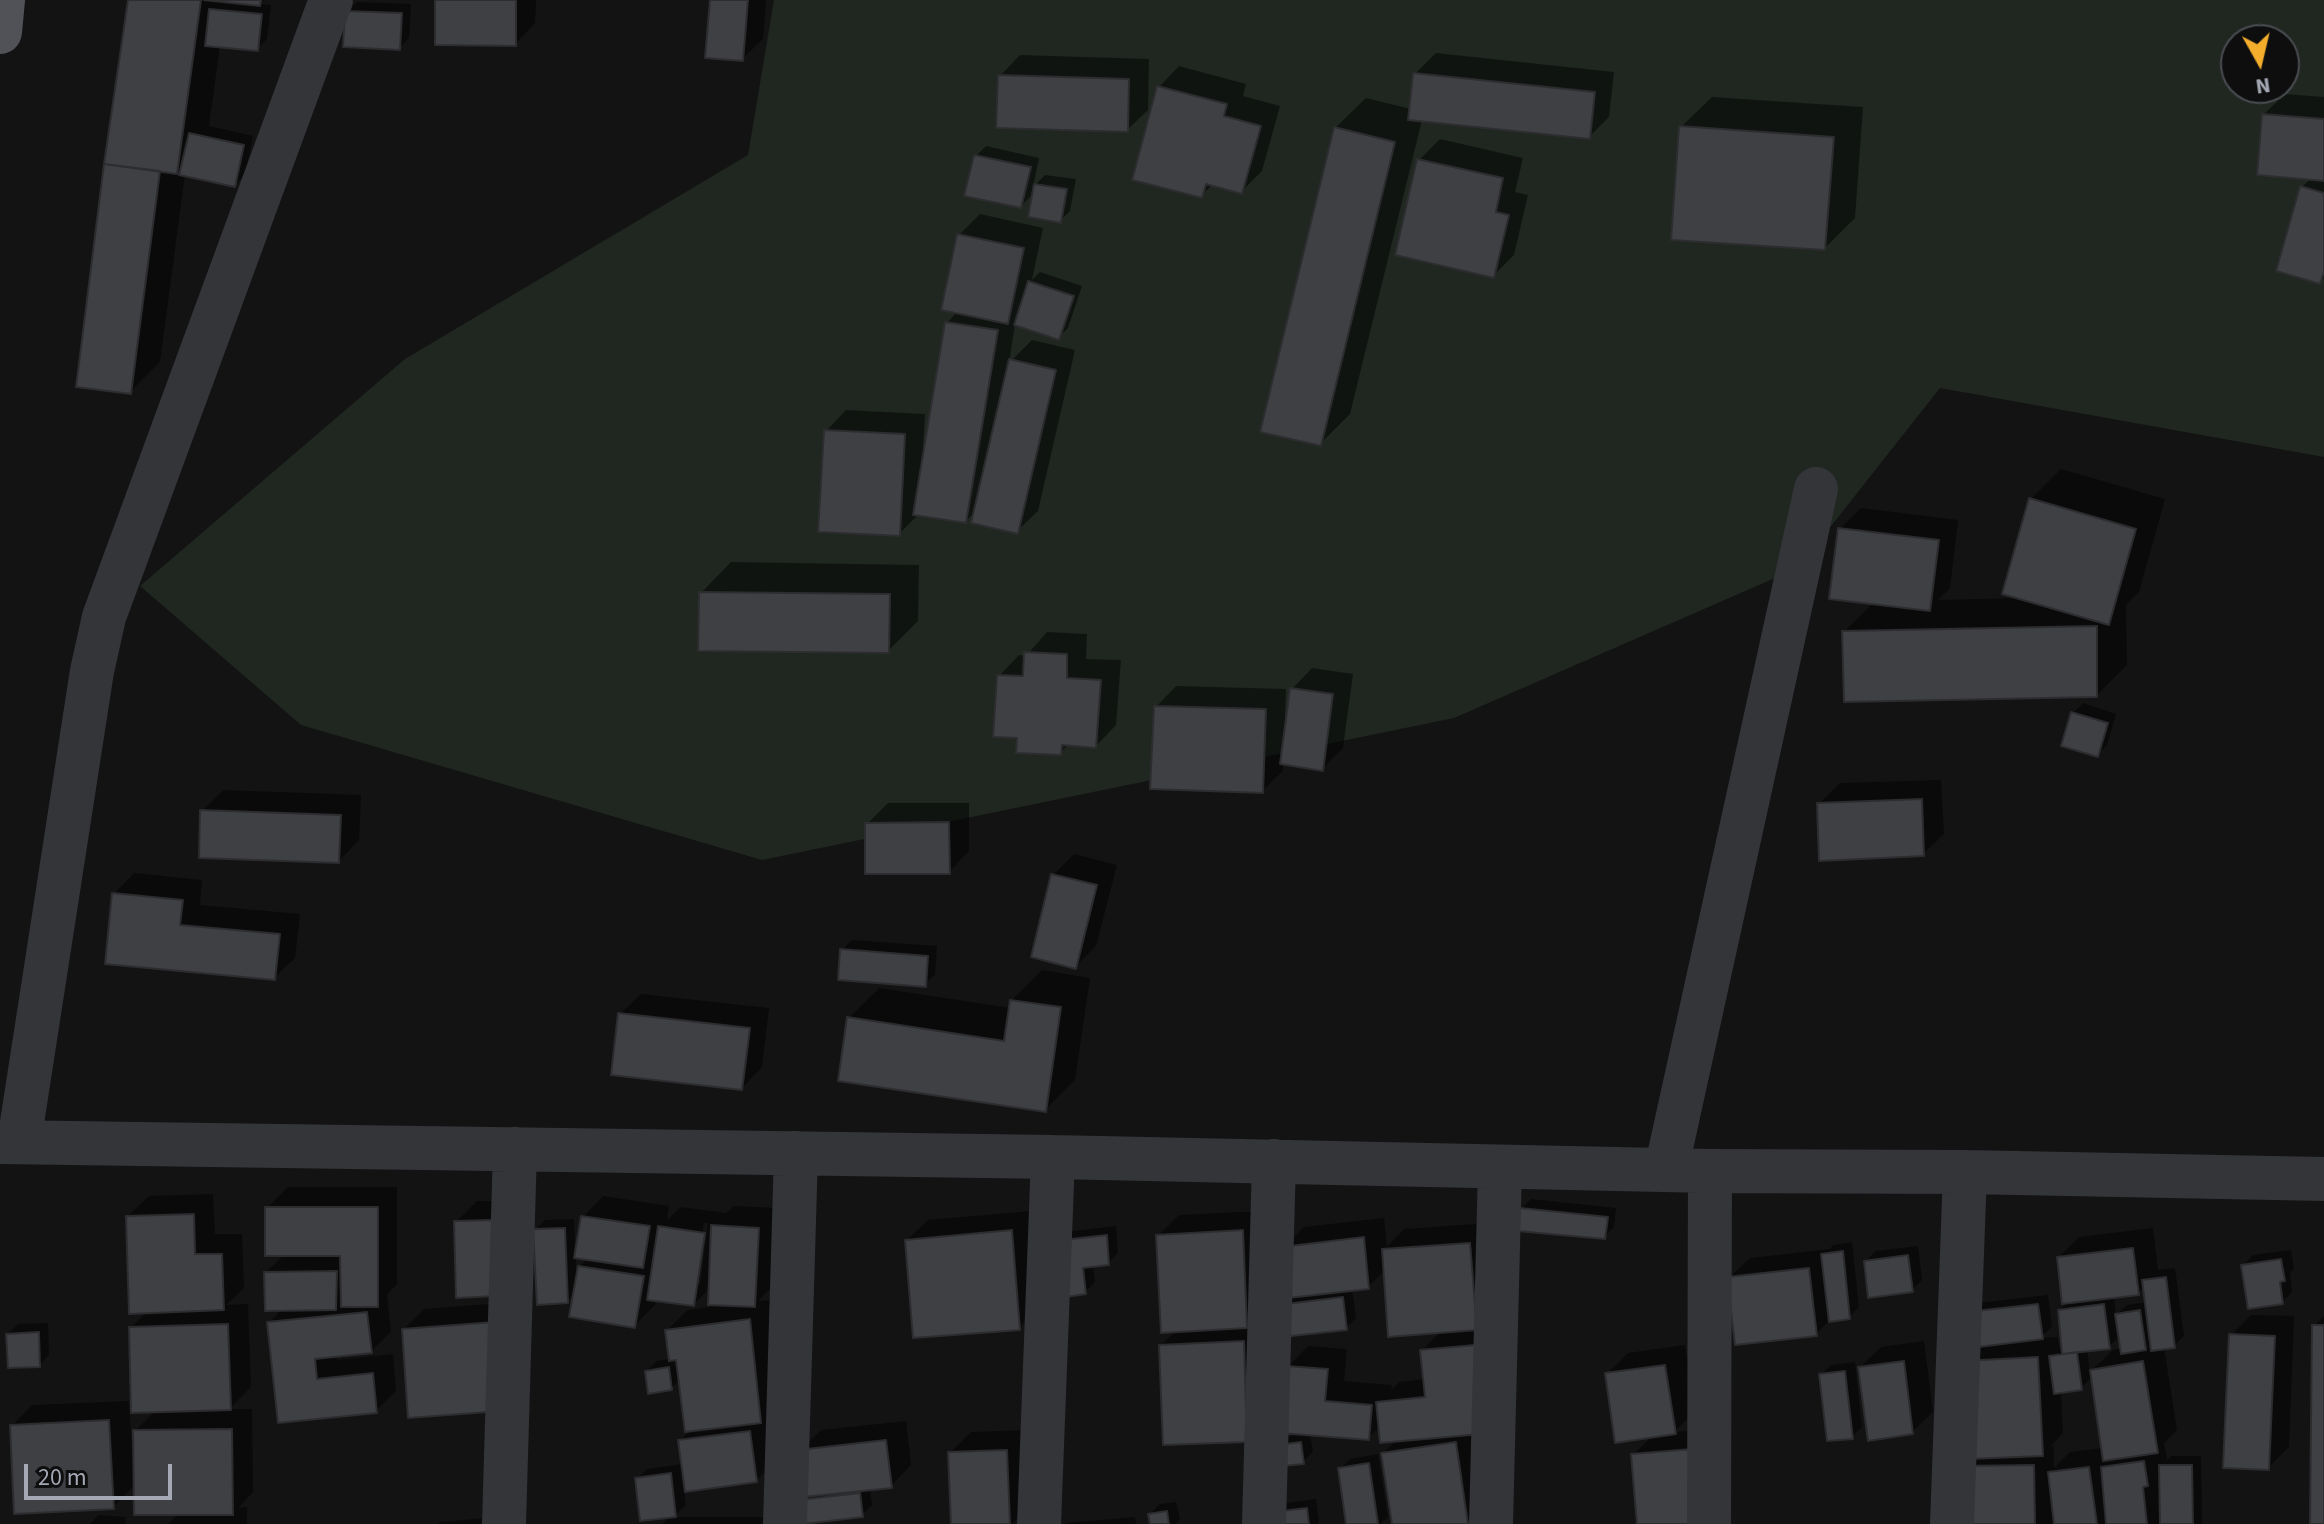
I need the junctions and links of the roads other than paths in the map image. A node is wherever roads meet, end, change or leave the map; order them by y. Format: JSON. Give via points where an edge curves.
{"nodes":[{"id":1,"x":3,"y":0,"type":"edge"},
{"id":2,"x":331,"y":0,"type":"edge"},
{"id":3,"x":0,"y":32,"type":"edge"},
{"id":4,"x":1816,"y":489,"type":"dead end"},
{"id":5,"x":10,"y":1142,"type":"edge"},
{"id":6,"x":515,"y":1149,"type":"junction"},
{"id":7,"x":796,"y":1153,"type":"junction"},
{"id":8,"x":1053,"y":1157,"type":"junction"},
{"id":9,"x":1274,"y":1161,"type":"junction"},
{"id":10,"x":1500,"y":1167,"type":"junction"},
{"id":11,"x":1666,"y":1170,"type":"junction"},
{"id":12,"x":1710,"y":1171,"type":"junction"},
{"id":13,"x":1965,"y":1172,"type":"junction"},
{"id":14,"x":2324,"y":1179,"type":"edge"},
{"id":15,"x":504,"y":1524,"type":"edge"},
{"id":16,"x":785,"y":1524,"type":"edge"},
{"id":17,"x":1039,"y":1524,"type":"edge"},
{"id":18,"x":1264,"y":1524,"type":"edge"},
{"id":19,"x":1491,"y":1524,"type":"edge"},
{"id":20,"x":1709,"y":1524,"type":"edge"},
{"id":21,"x":1952,"y":1524,"type":"edge"}],
"edges":[{"from":1,"to":3,"type":"main road"},
{"from":2,"to":5,"type":"street","via":[[104,617]]},
{"from":4,"to":11,"type":"street"},
{"from":5,"to":6,"type":"street"},
{"from":6,"to":7,"type":"street"},
{"from":6,"to":15,"type":"street"},
{"from":7,"to":8,"type":"street"},
{"from":7,"to":16,"type":"street"},
{"from":8,"to":9,"type":"street"},
{"from":8,"to":17,"type":"street"},
{"from":9,"to":10,"type":"street"},
{"from":9,"to":18,"type":"street"},
{"from":10,"to":11,"type":"street"},
{"from":10,"to":19,"type":"street"},
{"from":11,"to":12,"type":"street"},
{"from":12,"to":13,"type":"street"},
{"from":12,"to":20,"type":"street"},
{"from":13,"to":14,"type":"street"},
{"from":13,"to":21,"type":"street"}]}
